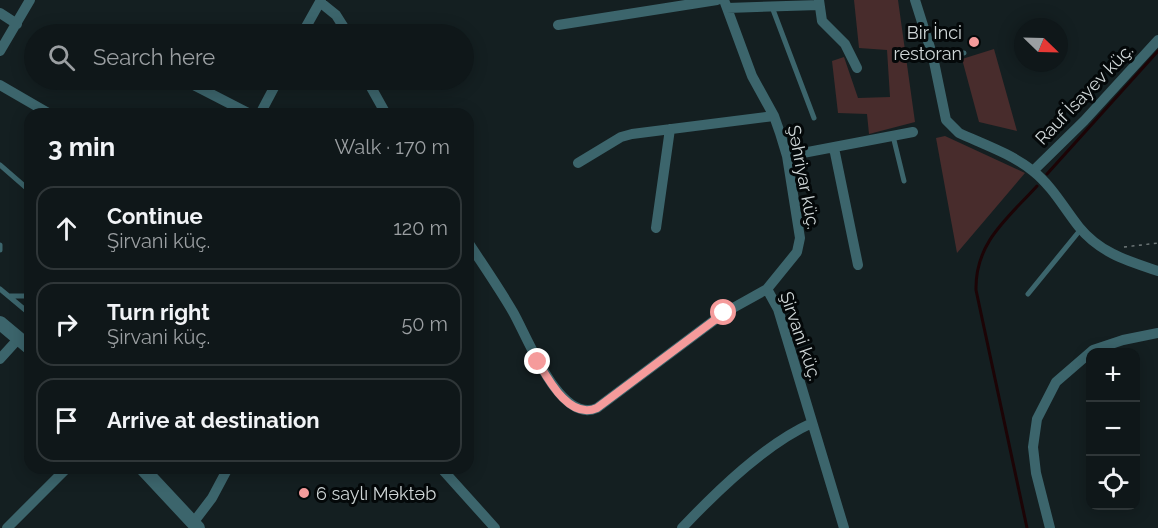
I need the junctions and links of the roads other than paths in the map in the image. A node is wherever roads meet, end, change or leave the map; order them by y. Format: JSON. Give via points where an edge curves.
{"nodes":[{"id":1,"x":30,"y":0,"type":"edge"},
{"id":2,"x":717,"y":0,"type":"edge"},
{"id":3,"x":915,"y":0,"type":"edge"},
{"id":4,"x":321,"y":1,"type":"edge"},
{"id":5,"x":819,"y":3,"type":"edge"},
{"id":6,"x":725,"y":4,"type":"edge"},
{"id":7,"x":772,"y":7,"type":"junction"},
{"id":8,"x":0,"y":14,"type":"edge"},
{"id":9,"x":17,"y":24,"type":"junction"},
{"id":10,"x":308,"y":24,"type":"edge"},
{"id":11,"x":342,"y":24,"type":"edge"},
{"id":12,"x":558,"y":26,"type":"dead end"},
{"id":13,"x":1158,"y":39,"type":"edge"},
{"id":14,"x":0,"y":51,"type":"edge"},
{"id":15,"x":964,"y":53,"type":"dead end"},
{"id":16,"x":933,"y":57,"type":"junction"},
{"id":17,"x":857,"y":68,"type":"dead end"},
{"id":18,"x":0,"y":85,"type":"edge"},
{"id":19,"x":203,"y":90,"type":"edge"},
{"id":20,"x":273,"y":90,"type":"edge"},
{"id":21,"x":373,"y":90,"type":"edge"},
{"id":22,"x":40,"y":108,"type":"edge"},
{"id":23,"x":238,"y":108,"type":"edge"},
{"id":24,"x":263,"y":108,"type":"edge"},
{"id":25,"x":383,"y":108,"type":"edge"},
{"id":26,"x":774,"y":116,"type":"junction"},
{"id":27,"x":814,"y":118,"type":"dead end"},
{"id":28,"x":670,"y":129,"type":"junction"},
{"id":29,"x":913,"y":132,"type":"dead end"},
{"id":30,"x":893,"y":136,"type":"junction"},
{"id":31,"x":834,"y":148,"type":"junction"},
{"id":32,"x":786,"y":156,"type":"junction"},
{"id":33,"x":578,"y":163,"type":"dead end"},
{"id":34,"x":0,"y":165,"type":"edge"},
{"id":35,"x":1033,"y":171,"type":"junction"},
{"id":36,"x":904,"y":181,"type":"dead end"},
{"id":37,"x":24,"y":186,"type":"edge"},
{"id":38,"x":656,"y":228,"type":"dead end"},
{"id":39,"x":1081,"y":229,"type":"junction"},
{"id":40,"x":0,"y":245,"type":"edge"},
{"id":41,"x":0,"y":250,"type":"edge"},
{"id":42,"x":474,"y":251,"type":"edge"},
{"id":43,"x":858,"y":265,"type":"dead end"},
{"id":44,"x":1158,"y":271,"type":"edge"},
{"id":45,"x":0,"y":289,"type":"edge"},
{"id":46,"x":767,"y":289,"type":"junction"},
{"id":47,"x":1028,"y":294,"type":"dead end"},
{"id":48,"x":9,"y":296,"type":"junction"},
{"id":49,"x":24,"y":296,"type":"edge"},
{"id":50,"x":24,"y":309,"type":"edge"},
{"id":51,"x":0,"y":323,"type":"edge"},
{"id":52,"x":1158,"y":333,"type":"edge"},
{"id":53,"x":19,"y":338,"type":"junction"},
{"id":54,"x":24,"y":343,"type":"edge"},
{"id":55,"x":0,"y":359,"type":"edge"},
{"id":56,"x":812,"y":423,"type":"junction"},
{"id":57,"x":61,"y":474,"type":"edge"},
{"id":58,"x":148,"y":474,"type":"edge"},
{"id":59,"x":225,"y":474,"type":"edge"},
{"id":60,"x":446,"y":474,"type":"edge"},
{"id":61,"x":196,"y":526,"type":"edge"},
{"id":62,"x":7,"y":528,"type":"edge"},
{"id":63,"x":495,"y":528,"type":"edge"},
{"id":64,"x":682,"y":528,"type":"edge"},
{"id":65,"x":844,"y":528,"type":"edge"},
{"id":66,"x":1050,"y":528,"type":"edge"}],
"edges":[{"from":1,"to":9,"type":"street"},
{"from":2,"to":12,"type":"street"},
{"from":3,"to":16,"type":"street"},
{"from":4,"to":10,"type":"street"},
{"from":4,"to":11,"type":"street"},
{"from":5,"to":7,"type":"street"},
{"from":5,"to":17,"type":"street","via":[[822,21],[845,44]]},
{"from":6,"to":7,"type":"street"},
{"from":6,"to":26,"type":"street","name":"Şəhriyar küç.","via":[[752,76]]},
{"from":7,"to":27,"type":"lane"},
{"from":8,"to":9,"type":"street"},
{"from":9,"to":14,"type":"street"},
{"from":13,"to":35,"type":"street","name":"Rauf İsayev küç."},
{"from":15,"to":16,"type":"lane"},
{"from":16,"to":35,"type":"street","via":[[946,120],[953,128]]},
{"from":18,"to":22,"type":"street"},
{"from":19,"to":23,"type":"street"},
{"from":20,"to":24,"type":"street"},
{"from":21,"to":25,"type":"street"},
{"from":26,"to":28,"type":"street"},
{"from":26,"to":32,"type":"street","name":"Şəhriyar küç."},
{"from":28,"to":33,"type":"street","via":[[621,137]]},
{"from":28,"to":38,"type":"street"},
{"from":29,"to":30,"type":"street"},
{"from":30,"to":31,"type":"street"},
{"from":30,"to":36,"type":"lane"},
{"from":31,"to":32,"type":"street"},
{"from":31,"to":43,"type":"street"},
{"from":32,"to":46,"type":"street","name":"Şəhriyar küç.","via":[[800,243]]},
{"from":34,"to":37,"type":"lane"},
{"from":35,"to":39,"type":"street"},
{"from":39,"to":44,"type":"street","via":[[1118,258]]},
{"from":39,"to":47,"type":"lane"},
{"from":40,"to":41,"type":"lane"},
{"from":42,"to":46,"type":"street","name":"Şirvani küç.","via":[[514,313],[548,378],[560,394],[583,411],[597,408],[724,313]]},
{"from":45,"to":48,"type":"lane"},
{"from":46,"to":56,"type":"street","name":"Şirvani küç.","via":[[778,309]]},
{"from":48,"to":49,"type":"lane"},
{"from":48,"to":50,"type":"lane"},
{"from":51,"to":53,"type":"street"},
{"from":52,"to":66,"type":"street","via":[[1093,350],[1056,382],[1038,418],[1033,447]]},
{"from":53,"to":54,"type":"street"},
{"from":53,"to":55,"type":"street"},
{"from":56,"to":64,"type":"street","via":[[777,442]]},
{"from":56,"to":65,"type":"street","name":"Şirvani küç."},
{"from":57,"to":62,"type":"street"},
{"from":58,"to":61,"type":"street"},
{"from":59,"to":61,"type":"street"},
{"from":60,"to":63,"type":"street"}]}
